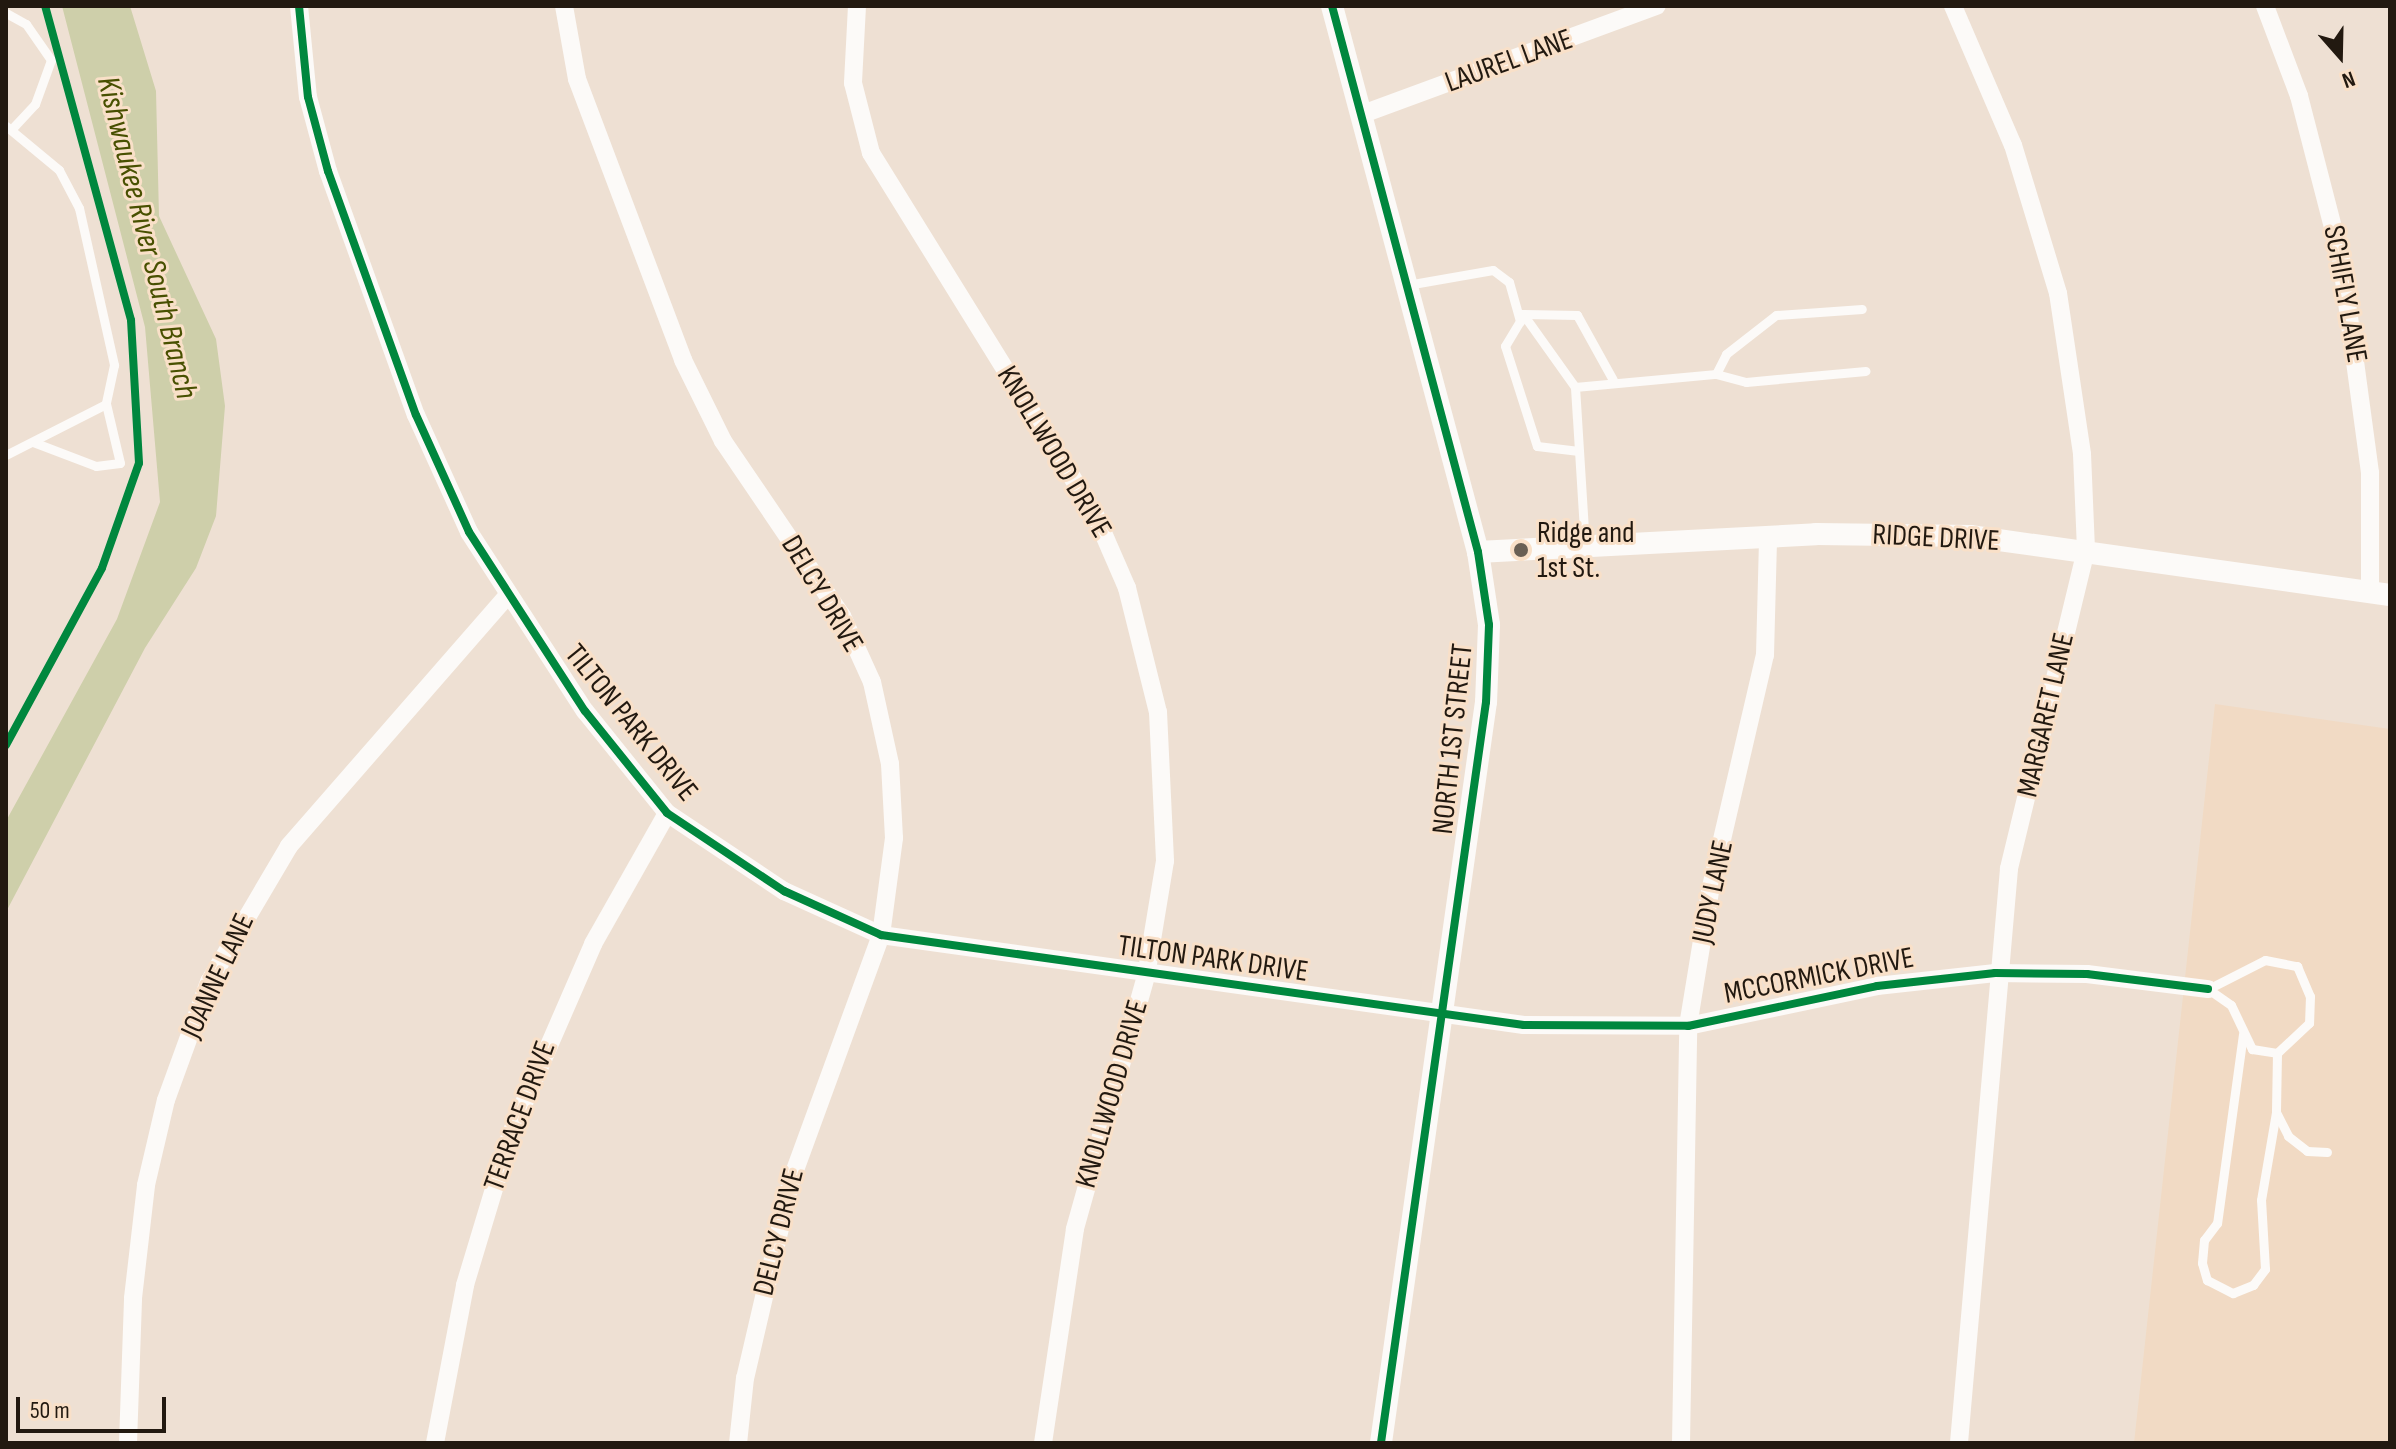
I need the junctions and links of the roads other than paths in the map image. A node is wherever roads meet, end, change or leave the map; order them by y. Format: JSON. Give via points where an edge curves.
{"nodes":[{"id":1,"x":299,"y":6,"type":"edge"},
{"id":2,"x":564,"y":6,"type":"edge"},
{"id":3,"x":857,"y":6,"type":"edge"},
{"id":4,"x":1332,"y":6,"type":"edge"},
{"id":5,"x":1657,"y":6,"type":"edge"},
{"id":6,"x":1953,"y":6,"type":"edge"},
{"id":7,"x":2265,"y":6,"type":"edge"},
{"id":8,"x":6,"y":13,"type":"edge"},
{"id":9,"x":1360,"y":115,"type":"junction"},
{"id":10,"x":9,"y":128,"type":"edge"},
{"id":11,"x":1407,"y":286,"type":"junction"},
{"id":12,"x":1862,"y":309,"type":"dead end"},
{"id":13,"x":1522,"y":314,"type":"junction"},
{"id":14,"x":1865,"y":371,"type":"dead end"},
{"id":15,"x":1716,"y":374,"type":"junction"},
{"id":16,"x":1613,"y":380,"type":"junction"},
{"id":17,"x":1575,"y":387,"type":"junction"},
{"id":18,"x":106,"y":404,"type":"junction"},
{"id":19,"x":33,"y":442,"type":"junction"},
{"id":20,"x":1579,"y":451,"type":"junction"},
{"id":21,"x":6,"y":455,"type":"edge"},
{"id":22,"x":1768,"y":537,"type":"junction"},
{"id":23,"x":1585,"y":546,"type":"junction"},
{"id":24,"x":2086,"y":550,"type":"junction"},
{"id":25,"x":1478,"y":552,"type":"junction"},
{"id":26,"x":2380,"y":593,"type":"edge"},
{"id":27,"x":507,"y":596,"type":"junction"},
{"id":28,"x":667,"y":813,"type":"junction"},
{"id":29,"x":881,"y":935,"type":"junction"},
{"id":30,"x":1995,"y":973,"type":"junction"},
{"id":31,"x":1146,"y":976,"type":"junction"},
{"id":32,"x":2208,"y":989,"type":"junction"},
{"id":33,"x":1440,"y":1014,"type":"junction"},
{"id":34,"x":1688,"y":1026,"type":"junction"},
{"id":35,"x":2243,"y":1034,"type":"junction"},
{"id":36,"x":2277,"y":1053,"type":"junction"},
{"id":37,"x":2276,"y":1112,"type":"junction"},
{"id":38,"x":2327,"y":1152,"type":"dead end"},
{"id":39,"x":128,"y":1443,"type":"edge"},
{"id":40,"x":435,"y":1443,"type":"edge"},
{"id":41,"x":738,"y":1443,"type":"edge"},
{"id":42,"x":1043,"y":1443,"type":"edge"},
{"id":43,"x":1381,"y":1443,"type":"edge"},
{"id":44,"x":1681,"y":1443,"type":"edge"},
{"id":45,"x":1959,"y":1443,"type":"edge"}],
"edges":[{"from":1,"to":27,"type":"street","name":"TILTON PARK DRIVE","via":[[308,97],[328,171],[416,415]]},
{"from":2,"to":29,"type":"street","name":"DELCY DRIVE","via":[[577,79],[683,360],[723,441],[842,616],[872,682],[893,793]]},
{"from":3,"to":31,"type":"street","name":"KNOLLWOOD DRIVE","via":[[853,83],[871,153],[1076,476],[1113,551],[1142,637],[1166,785],[1165,861]]},
{"from":4,"to":9,"type":"street","name":"NORTH 1ST STREET"},
{"from":5,"to":9,"type":"street","name":"LAUREL LANE"},
{"from":6,"to":24,"type":"street","name":"MARGARET LANE","via":[[2013,145],[2058,293],[2082,454]]},
{"from":7,"to":26,"type":"street","name":"SCHIFLY LANE","via":[[2299,96],[2341,258],[2365,421]]},
{"from":8,"to":10,"type":"lane","via":[[26,24],[51,60],[41,92]]},
{"from":9,"to":11,"type":"street","name":"NORTH 1ST STREET"},
{"from":10,"to":18,"type":"lane","via":[[59,170],[79,208],[112,340]]},
{"from":11,"to":13,"type":"lane","via":[[1493,270],[1509,282]]},
{"from":11,"to":25,"type":"street","name":"NORTH 1ST STREET"},
{"from":12,"to":15,"type":"lane","via":[[1776,315],[1726,354]]},
{"from":13,"to":16,"type":"lane","via":[[1577,315]]},
{"from":13,"to":17,"type":"lane"},
{"from":13,"to":20,"type":"lane","via":[[1505,346],[1537,446]]},
{"from":14,"to":15,"type":"lane","via":[[1746,382]]},
{"from":15,"to":16,"type":"lane"},
{"from":16,"to":17,"type":"lane"},
{"from":17,"to":20,"type":"lane"},
{"from":18,"to":19,"type":"lane"},
{"from":18,"to":19,"type":"lane","via":[[120,463],[96,466]]},
{"from":19,"to":21,"type":"lane"},
{"from":20,"to":23,"type":"lane"},
{"from":22,"to":23,"type":"street","name":"RIDGE DRIVE"},
{"from":22,"to":24,"type":"street","name":"RIDGE DRIVE","via":[[1912,533]]},
{"from":22,"to":34,"type":"street","name":"JUDY LANE","via":[[1765,655],[1710,891]]},
{"from":23,"to":25,"type":"street","name":"RIDGE DRIVE"},
{"from":24,"to":26,"type":"street","name":"RIDGE DRIVE"},
{"from":24,"to":30,"type":"street","name":"MARGARET LANE","via":[[2009,869]]},
{"from":25,"to":33,"type":"street","name":"NORTH 1ST STREET","via":[[1489,625],[1486,702]]},
{"from":27,"to":28,"type":"street","name":"TILTON PARK DRIVE","via":[[585,711]]},
{"from":27,"to":39,"type":"street","name":"JOANNE LANE","via":[[289,846],[209,982],[166,1100],[146,1185],[133,1298]]},
{"from":28,"to":29,"type":"street","name":"TILTON PARK DRIVE","via":[[744,868]]},
{"from":28,"to":40,"type":"street","name":"TERRACE DRIVE","via":[[593,944],[511,1133],[465,1285]]},
{"from":29,"to":31,"type":"street","name":"TILTON PARK DRIVE"},
{"from":29,"to":41,"type":"street","name":"DELCY DRIVE","via":[[816,1098],[787,1194]]},
{"from":30,"to":32,"type":"street","name":"MCCORMICK DRIVE","via":[[2087,974]]},
{"from":30,"to":34,"type":"street","name":"MCCORMICK DRIVE","via":[[1877,986]]},
{"from":30,"to":45,"type":"street","name":"MARGARET LANE"},
{"from":31,"to":33,"type":"street","name":"TILTON PARK DRIVE"},
{"from":31,"to":42,"type":"street","name":"KNOLLWOOD DRIVE","via":[[1075,1229]]},
{"from":32,"to":35,"type":"lane","via":[[2231,1005]]},
{"from":32,"to":36,"type":"lane","via":[[2265,960],[2297,966],[2310,996],[2309,1023]]},
{"from":33,"to":34,"type":"street","name":"MCCORMICK DRIVE","via":[[1524,1025]]},
{"from":33,"to":43,"type":"street","name":"NORTH 1ST STREET"},
{"from":34,"to":44,"type":"street","name":"JUDY LANE"},
{"from":35,"to":36,"type":"lane","via":[[2252,1049]]},
{"from":35,"to":37,"type":"lane","via":[[2217,1223],[2204,1240],[2202,1263],[2207,1280],[2233,1293],[2253,1285],[2265,1269],[2261,1200]]},
{"from":36,"to":37,"type":"lane"},
{"from":37,"to":38,"type":"lane","via":[[2307,1151]]}]}
